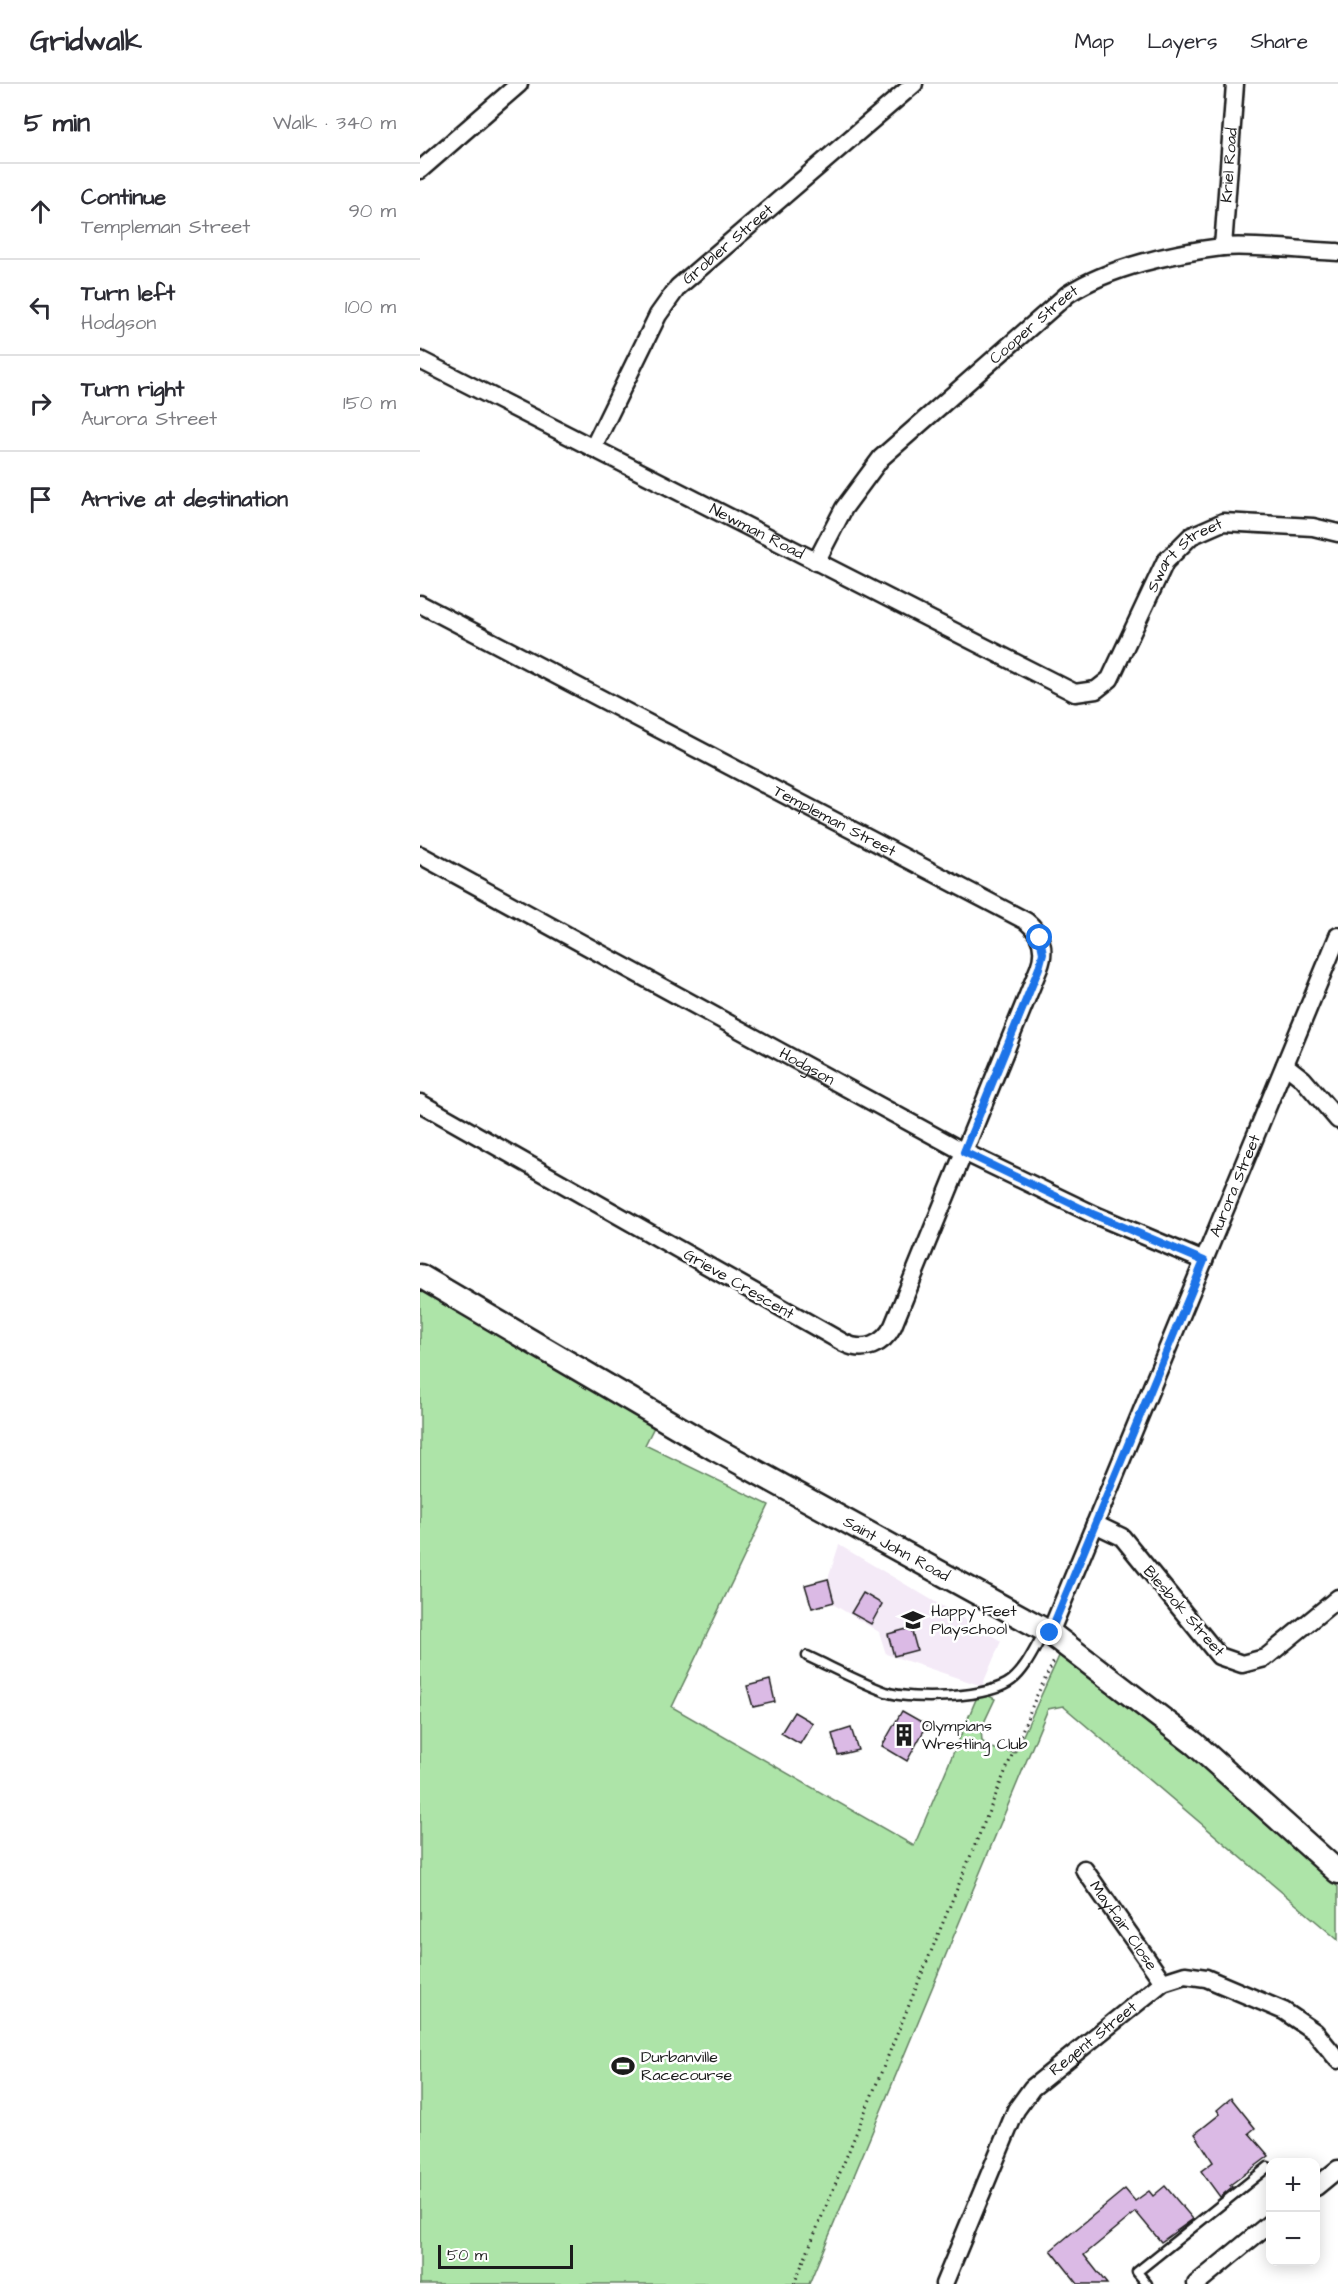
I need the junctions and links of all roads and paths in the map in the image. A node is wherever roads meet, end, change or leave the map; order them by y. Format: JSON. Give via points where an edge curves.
{"nodes":[{"id":1,"x":519,"y":84,"type":"edge"},
{"id":2,"x":914,"y":84,"type":"edge"},
{"id":3,"x":1235,"y":84,"type":"edge"},
{"id":4,"x":420,"y":170,"type":"edge"},
{"id":5,"x":1223,"y":247,"type":"junction"},
{"id":6,"x":1338,"y":252,"type":"edge"},
{"id":7,"x":420,"y":360,"type":"edge"},
{"id":8,"x":593,"y":448,"type":"junction"},
{"id":9,"x":1338,"y":533,"type":"edge"},
{"id":10,"x":816,"y":562,"type":"junction"},
{"id":11,"x":420,"y":604,"type":"edge"},
{"id":12,"x":1096,"y":690,"type":"joint"},
{"id":13,"x":420,"y":855,"type":"edge"},
{"id":14,"x":1338,"y":936,"type":"edge"},
{"id":15,"x":1285,"y":1065,"type":"junction"},
{"id":16,"x":420,"y":1103,"type":"edge"},
{"id":17,"x":1338,"y":1120,"type":"edge"},
{"id":18,"x":964,"y":1152,"type":"junction"},
{"id":19,"x":1204,"y":1261,"type":"junction"},
{"id":20,"x":420,"y":1276,"type":"edge"},
{"id":21,"x":1095,"y":1524,"type":"junction"},
{"id":22,"x":1338,"y":1598,"type":"edge"},
{"id":23,"x":1052,"y":1635,"type":"junction"},
{"id":24,"x":807,"y":1656,"type":"dead end"},
{"id":25,"x":1336,"y":1867,"type":"edge"},
{"id":26,"x":1084,"y":1869,"type":"dead end"},
{"id":27,"x":1163,"y":1982,"type":"junction"},
{"id":28,"x":1338,"y":2060,"type":"edge"},
{"id":29,"x":1266,"y":2169,"type":"edge"},
{"id":30,"x":1338,"y":2169,"type":"edge"},
{"id":31,"x":1320,"y":2184,"type":"edge"},
{"id":32,"x":1266,"y":2226,"type":"edge"},
{"id":33,"x":794,"y":2284,"type":"edge"},
{"id":34,"x":944,"y":2284,"type":"edge"},
{"id":35,"x":1147,"y":2284,"type":"edge"},
{"id":36,"x":1196,"y":2284,"type":"edge"}],
"edges":[{"from":1,"to":4,"type":"street"},
{"from":2,"to":8,"type":"street","name":"Grobler Street","via":[[678,287],[658,315]]},
{"from":3,"to":5,"type":"street","name":"Kriel Road"},
{"from":5,"to":6,"type":"street","name":"Cooper Street"},
{"from":5,"to":10,"type":"street","name":"Cooper Street","via":[[1124,267],[1068,294],[881,458],[844,508]]},
{"from":7,"to":8,"type":"street","name":"Newman Road"},
{"from":8,"to":10,"type":"street","name":"Newman Road"},
{"from":9,"to":12,"type":"street","name":"Swart Street","via":[[1313,527],[1223,522],[1191,536],[1166,562],[1115,672]]},
{"from":10,"to":12,"type":"street","name":"Newman Road","via":[[1068,691]]},
{"from":11,"to":18,"type":"street","name":"Templeman Street","via":[[1032,926],[1042,946],[1042,961]]},
{"from":13,"to":18,"type":"street","name":"Hodgson"},
{"from":14,"to":15,"type":"street","name":"Aurora Street"},
{"from":15,"to":17,"type":"street","via":[[1304,1079]]},
{"from":15,"to":19,"type":"street","name":"Aurora Street"},
{"from":16,"to":18,"type":"street","name":"Grieve Crescent","via":[[858,1348],[874,1346],[888,1335]]},
{"from":18,"to":19,"type":"street","name":"Hodgson","via":[[1095,1215]]},
{"from":19,"to":21,"type":"street","name":"Aurora Street"},
{"from":20,"to":23,"type":"main road","name":"Saint John Road","via":[[715,1449]]},
{"from":21,"to":22,"type":"street","name":"Blesbok Street","via":[[1122,1537],[1213,1650],[1234,1663],[1250,1664],[1265,1658]]},
{"from":21,"to":23,"type":"street","name":"Aurora Street"},
{"from":23,"to":24,"type":"lane","via":[[1009,1682],[984,1691],[953,1695],[888,1692]]},
{"from":23,"to":25,"type":"main road","name":"Saint John Road","via":[[1195,1744]]},
{"from":23,"to":33,"type":"path","via":[[1036,1697]]},
{"from":26,"to":27,"type":"street","name":"Mayfair Close"},
{"from":27,"to":28,"type":"street","name":"Regent Street","via":[[1185,1975],[1206,1978],[1284,2011],[1315,2032]]},
{"from":27,"to":34,"type":"street","name":"Regent Street","via":[[1032,2088],[1016,2110]]},
{"from":29,"to":35,"type":"lane","via":[[1137,2272]]},
{"from":30,"to":31,"type":"street"},
{"from":32,"to":36,"type":"street"}]}
